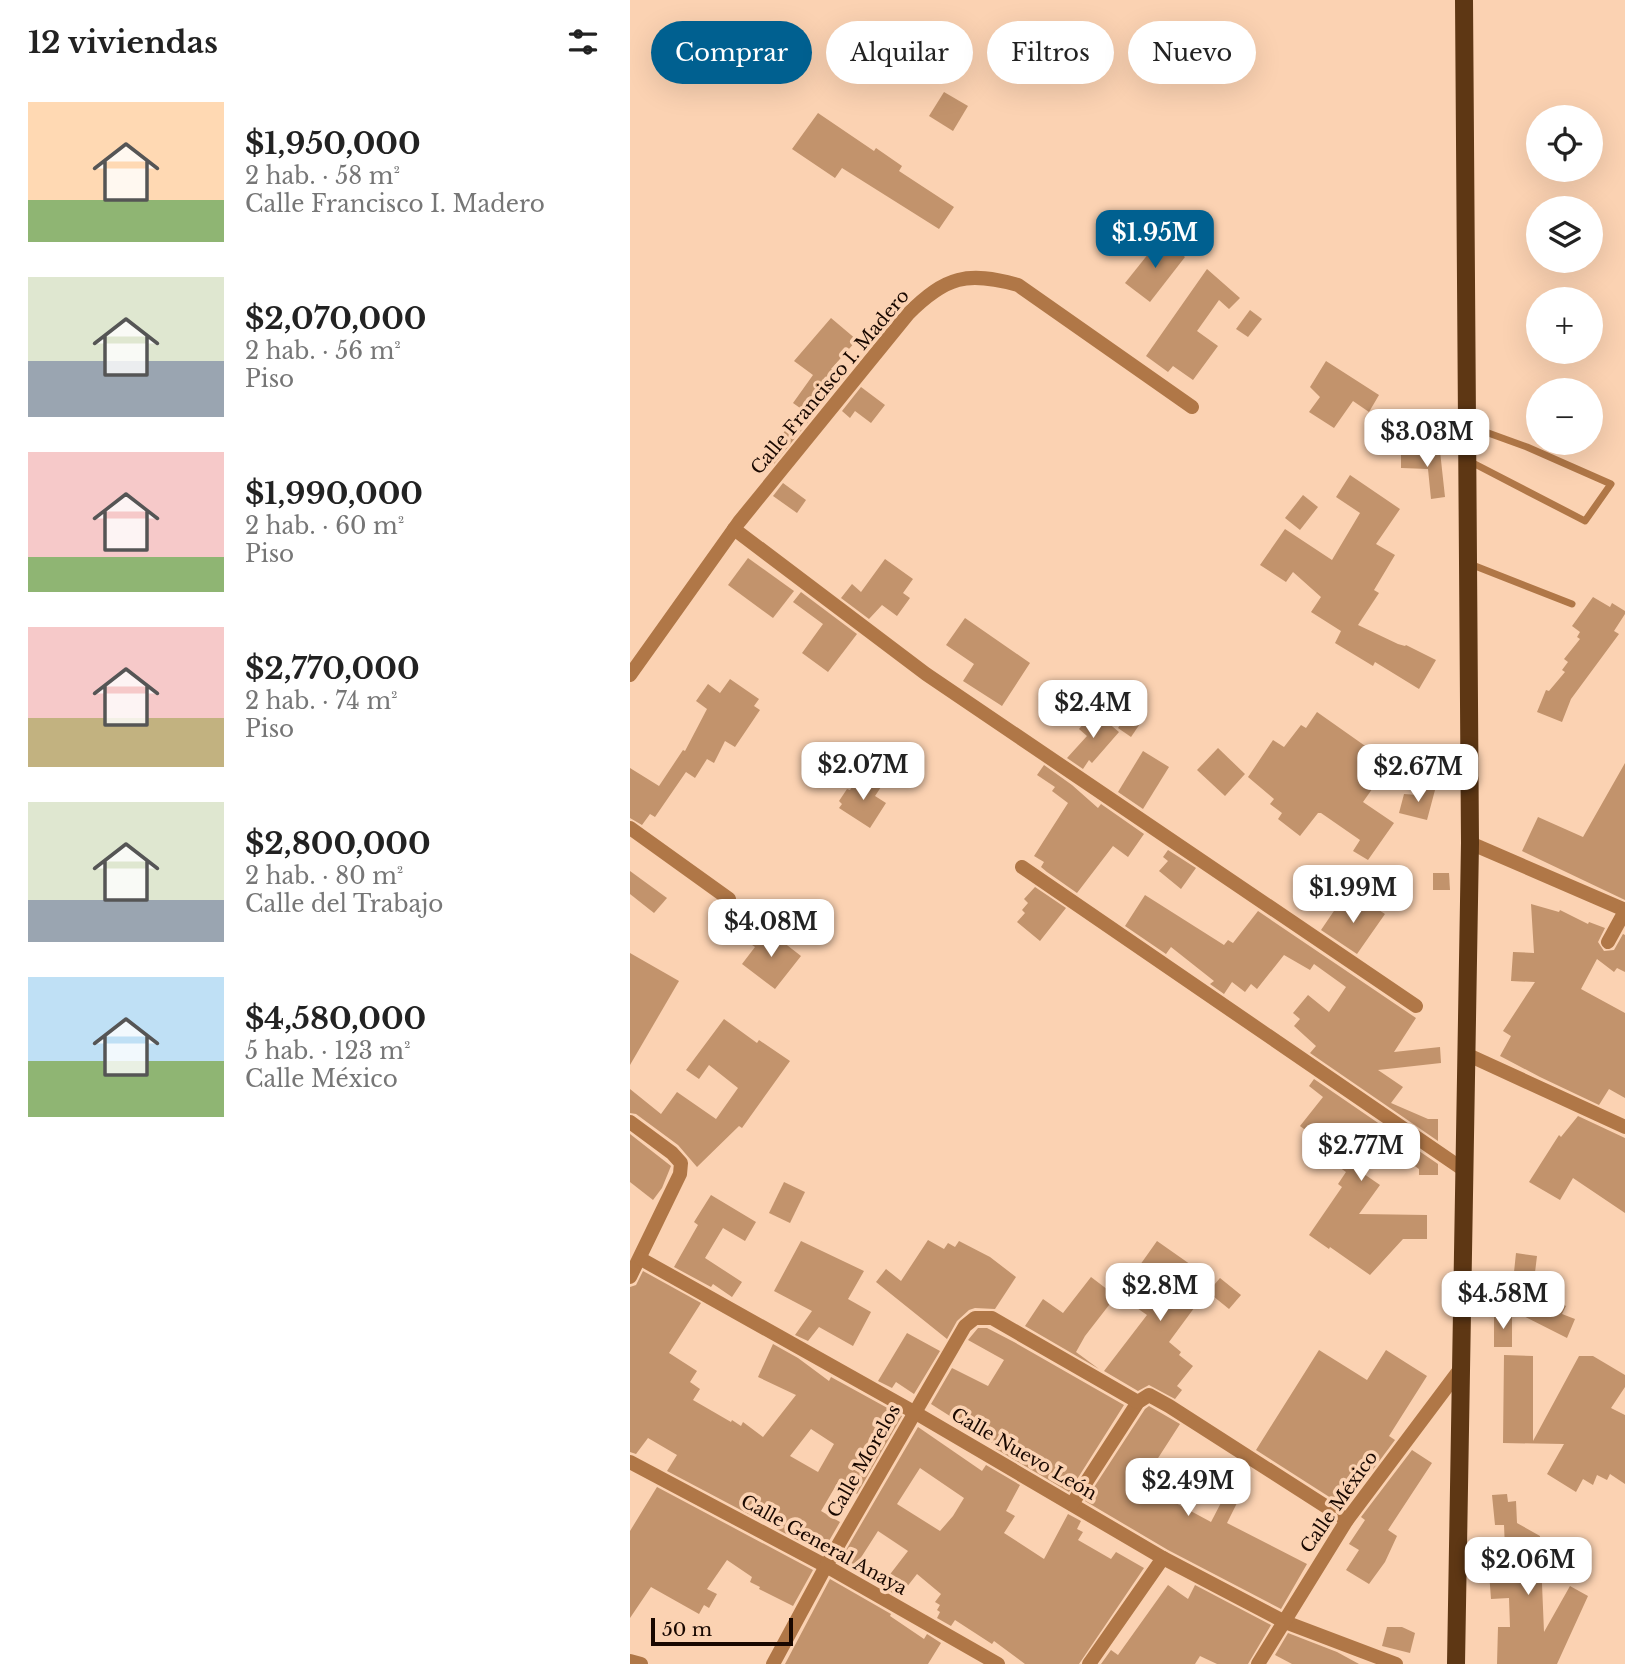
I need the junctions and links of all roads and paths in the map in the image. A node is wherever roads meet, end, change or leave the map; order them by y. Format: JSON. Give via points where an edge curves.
{"nodes":[{"id":1,"x":1464,"y":0,"type":"edge"},
{"id":2,"x":1192,"y":407,"type":"dead end"},
{"id":3,"x":1468,"y":426,"type":"junction"},
{"id":4,"x":1469,"y":461,"type":"junction"},
{"id":5,"x":734,"y":529,"type":"junction"},
{"id":6,"x":1470,"y":564,"type":"junction"},
{"id":7,"x":1572,"y":604,"type":"dead end"},
{"id":8,"x":630,"y":675,"type":"edge"},
{"id":9,"x":630,"y":828,"type":"edge"},
{"id":10,"x":1470,"y":843,"type":"junction"},
{"id":11,"x":1022,"y":867,"type":"dead end"},
{"id":12,"x":729,"y":899,"type":"dead end"},
{"id":13,"x":1625,"y":910,"type":"edge"},
{"id":14,"x":1608,"y":942,"type":"dead end"},
{"id":15,"x":1416,"y":1006,"type":"dead end"},
{"id":16,"x":1466,"y":1054,"type":"junction"},
{"id":17,"x":630,"y":1122,"type":"edge"},
{"id":18,"x":1625,"y":1127,"type":"edge"},
{"id":19,"x":1464,"y":1170,"type":"junction"},
{"id":20,"x":641,"y":1259,"type":"junction"},
{"id":21,"x":630,"y":1277,"type":"edge"},
{"id":22,"x":1461,"y":1368,"type":"junction"},
{"id":23,"x":1138,"y":1402,"type":"junction"},
{"id":24,"x":914,"y":1412,"type":"junction"},
{"id":25,"x":630,"y":1462,"type":"edge"},
{"id":26,"x":1072,"y":1504,"type":"junction"},
{"id":27,"x":1347,"y":1520,"type":"junction"},
{"id":28,"x":1163,"y":1558,"type":"junction"},
{"id":29,"x":826,"y":1566,"type":"junction"},
{"id":30,"x":1284,"y":1622,"type":"junction"},
{"id":31,"x":630,"y":1661,"type":"edge"},
{"id":32,"x":640,"y":1664,"type":"edge"},
{"id":33,"x":773,"y":1664,"type":"edge"},
{"id":34,"x":998,"y":1664,"type":"edge"},
{"id":35,"x":1089,"y":1664,"type":"edge"},
{"id":36,"x":1258,"y":1664,"type":"edge"},
{"id":37,"x":1396,"y":1664,"type":"edge"},
{"id":38,"x":1456,"y":1664,"type":"edge"}],
"edges":[{"from":1,"to":3,"type":"main road"},
{"from":2,"to":5,"type":"street","name":"Calle Francisco I. Madero","via":[[1018,285],[988,276],[962,278],[939,288],[908,314]]},
{"from":3,"to":4,"type":"main road"},
{"from":3,"to":4,"type":"lane","via":[[1612,484],[1585,521]]},
{"from":4,"to":6,"type":"main road"},
{"from":5,"to":8,"type":"street","name":"Calle Francisco I. Madero"},
{"from":5,"to":15,"type":"street","via":[[926,674]]},
{"from":6,"to":7,"type":"lane"},
{"from":6,"to":10,"type":"main road"},
{"from":9,"to":12,"type":"street"},
{"from":10,"to":13,"type":"street"},
{"from":10,"to":16,"type":"main road"},
{"from":11,"to":19,"type":"street"},
{"from":13,"to":14,"type":"street"},
{"from":16,"to":18,"type":"street"},
{"from":16,"to":19,"type":"main road"},
{"from":17,"to":20,"type":"street","via":[[681,1163]]},
{"from":19,"to":22,"type":"main road"},
{"from":20,"to":21,"type":"street"},
{"from":20,"to":24,"type":"street","name":"Calle Nuevo León"},
{"from":22,"to":27,"type":"street","name":"Calle México"},
{"from":22,"to":38,"type":"main road"},
{"from":23,"to":24,"type":"street","name":"Calle Morelos","via":[[992,1318],[975,1318],[965,1326]]},
{"from":23,"to":26,"type":"street"},
{"from":23,"to":27,"type":"street","via":[[1149,1395],[1169,1406]]},
{"from":24,"to":26,"type":"street","name":"Calle Nuevo León"},
{"from":24,"to":29,"type":"street","name":"Calle Morelos"},
{"from":25,"to":29,"type":"street","name":"Calle General Anaya"},
{"from":26,"to":28,"type":"street","name":"Calle Nuevo León"},
{"from":27,"to":30,"type":"street","name":"Calle México"},
{"from":28,"to":30,"type":"street","name":"Calle Nuevo León"},
{"from":28,"to":35,"type":"street"},
{"from":29,"to":33,"type":"street","name":"Calle Morelos"},
{"from":29,"to":34,"type":"street","name":"Calle General Anaya"},
{"from":30,"to":36,"type":"street","name":"Calle México"},
{"from":30,"to":37,"type":"street","name":"Calle Nuevo León"},
{"from":31,"to":32,"type":"street"}]}
